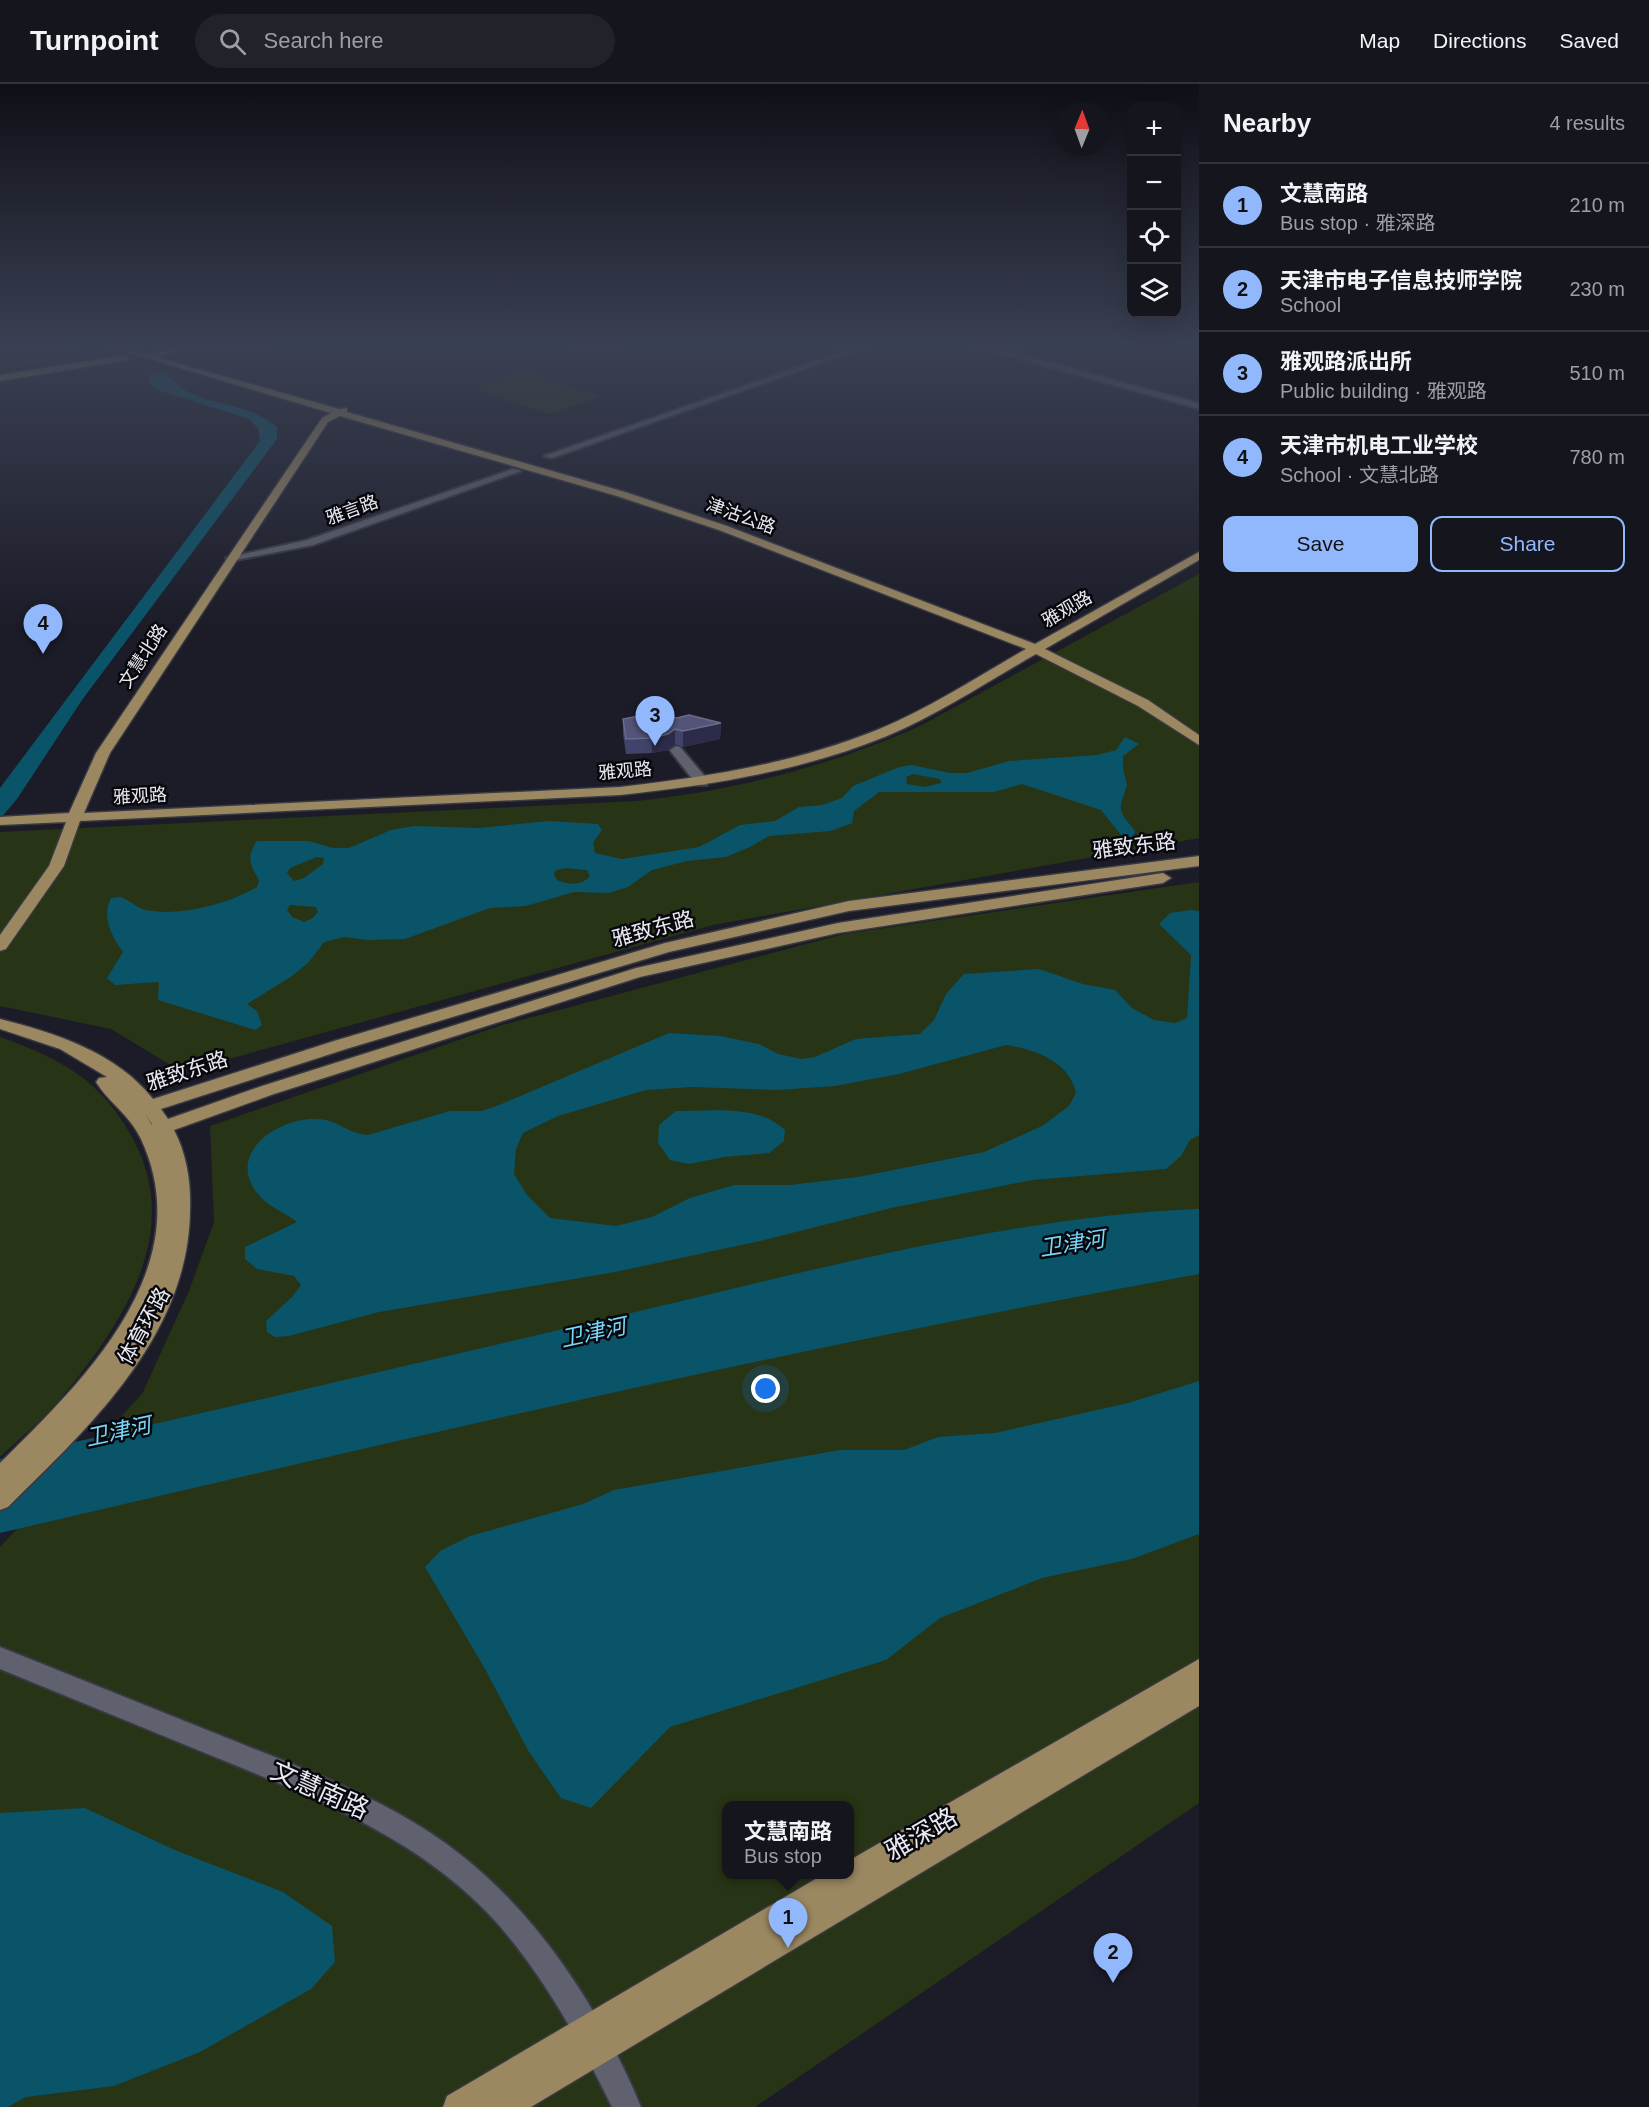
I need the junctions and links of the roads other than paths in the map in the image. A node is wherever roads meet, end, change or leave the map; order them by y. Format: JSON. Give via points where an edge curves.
{"nodes":[{"id":1,"x":306,"y":439,"type":"edge"},
{"id":2,"x":312,"y":439,"type":"edge"},
{"id":3,"x":438,"y":439,"type":"edge"},
{"id":4,"x":577,"y":439,"type":"edge"},
{"id":5,"x":586,"y":439,"type":"edge"},
{"id":6,"x":602,"y":439,"type":"edge"},
{"id":7,"x":595,"y":442,"type":"junction"},
{"id":8,"x":539,"y":453,"type":"dead end"},
{"id":9,"x":549,"y":456,"type":"dead end"},
{"id":10,"x":501,"y":466,"type":"dead end"},
{"id":11,"x":516,"y":471,"type":"dead end"},
{"id":12,"x":234,"y":554,"type":"junction"},
{"id":13,"x":1199,"y":554,"type":"edge"},
{"id":14,"x":1039,"y":645,"type":"junction"},
{"id":15,"x":1199,"y":728,"type":"edge"},
{"id":16,"x":1199,"y":741,"type":"edge"},
{"id":17,"x":676,"y":750,"type":"dead end"},
{"id":18,"x":700,"y":780,"type":"junction"},
{"id":19,"x":72,"y":816,"type":"junction"},
{"id":20,"x":0,"y":819,"type":"edge"},
{"id":21,"x":1199,"y":861,"type":"edge"},
{"id":22,"x":1199,"y":873,"type":"edge"},
{"id":23,"x":0,"y":933,"type":"edge"},
{"id":24,"x":0,"y":946,"type":"edge"},
{"id":25,"x":0,"y":1024,"type":"edge"},
{"id":26,"x":0,"y":1032,"type":"edge"},
{"id":27,"x":142,"y":1109,"type":"junction"},
{"id":28,"x":157,"y":1130,"type":"junction"},
{"id":29,"x":0,"y":1478,"type":"edge"},
{"id":30,"x":0,"y":1500,"type":"edge"},
{"id":31,"x":0,"y":1658,"type":"edge"},
{"id":32,"x":1199,"y":1671,"type":"edge"},
{"id":33,"x":1199,"y":1692,"type":"edge"},
{"id":34,"x":592,"y":2038,"type":"junction"},
{"id":35,"x":458,"y":2107,"type":"edge"},
{"id":36,"x":501,"y":2107,"type":"edge"},
{"id":37,"x":627,"y":2107,"type":"edge"}],
"edges":[{"from":1,"to":19,"type":"main road","name":"文慧北路","via":[[106,733],[81,779]]},
{"from":2,"to":12,"type":"main road","name":"文慧北路"},
{"from":3,"to":14,"type":"main road","name":"津沽公路","via":[[699,519]]},
{"from":4,"to":8,"type":"street"},
{"from":5,"to":7,"type":"street"},
{"from":6,"to":7,"type":"street"},
{"from":7,"to":9,"type":"street"},
{"from":10,"to":12,"type":"street","name":"雅言路","via":[[308,534]]},
{"from":11,"to":12,"type":"street","name":"雅言路","via":[[309,543]]},
{"from":12,"to":19,"type":"main road","name":"文慧北路","via":[[103,753]]},
{"from":13,"to":14,"type":"main road","name":"雅观路"},
{"from":14,"to":15,"type":"main road","name":"津沽公路","via":[[1137,687]]},
{"from":14,"to":16,"type":"main road","name":"津沽公路","via":[[1143,703]]},
{"from":14,"to":18,"type":"main road","name":"雅观路","via":[[882,733],[786,765]]},
{"from":17,"to":18,"type":"street"},
{"from":18,"to":19,"type":"main road","name":"雅观路","via":[[579,794]]},
{"from":19,"to":20,"type":"main road","name":"雅观路"},
{"from":19,"to":23,"type":"main road","name":"文慧北路","via":[[37,881]]},
{"from":19,"to":24,"type":"main road","name":"文慧北路","via":[[63,852],[49,878]]},
{"from":21,"to":27,"type":"main road","name":"雅致东路","via":[[849,906],[665,948]]},
{"from":22,"to":28,"type":"main road","name":"雅致东路","via":[[838,928],[636,973],[268,1090]]},
{"from":25,"to":27,"type":"main road","name":"体育环路","via":[[42,1035],[85,1054],[122,1080]]},
{"from":26,"to":27,"type":"main road","name":"体育环路","via":[[35,1042],[73,1060]]},
{"from":27,"to":28,"type":"main road","name":"体育环路"},
{"from":28,"to":29,"type":"main road","name":"体育环路","via":[[168,1225],[164,1254],[154,1282],[114,1355]]},
{"from":28,"to":30,"type":"main road","name":"体育环路","via":[[180,1188],[180,1229],[170,1278],[136,1348],[62,1439]]},
{"from":31,"to":34,"type":"street","name":"文慧南路","via":[[333,1793],[394,1825],[452,1864],[505,1913],[549,1967]]},
{"from":32,"to":34,"type":"main road","name":"雅深路"},
{"from":33,"to":34,"type":"main road","name":"雅深路"},
{"from":34,"to":35,"type":"main road","name":"雅深路"},
{"from":34,"to":36,"type":"main road","name":"雅深路"},
{"from":34,"to":37,"type":"street","name":"文慧南路"}]}
